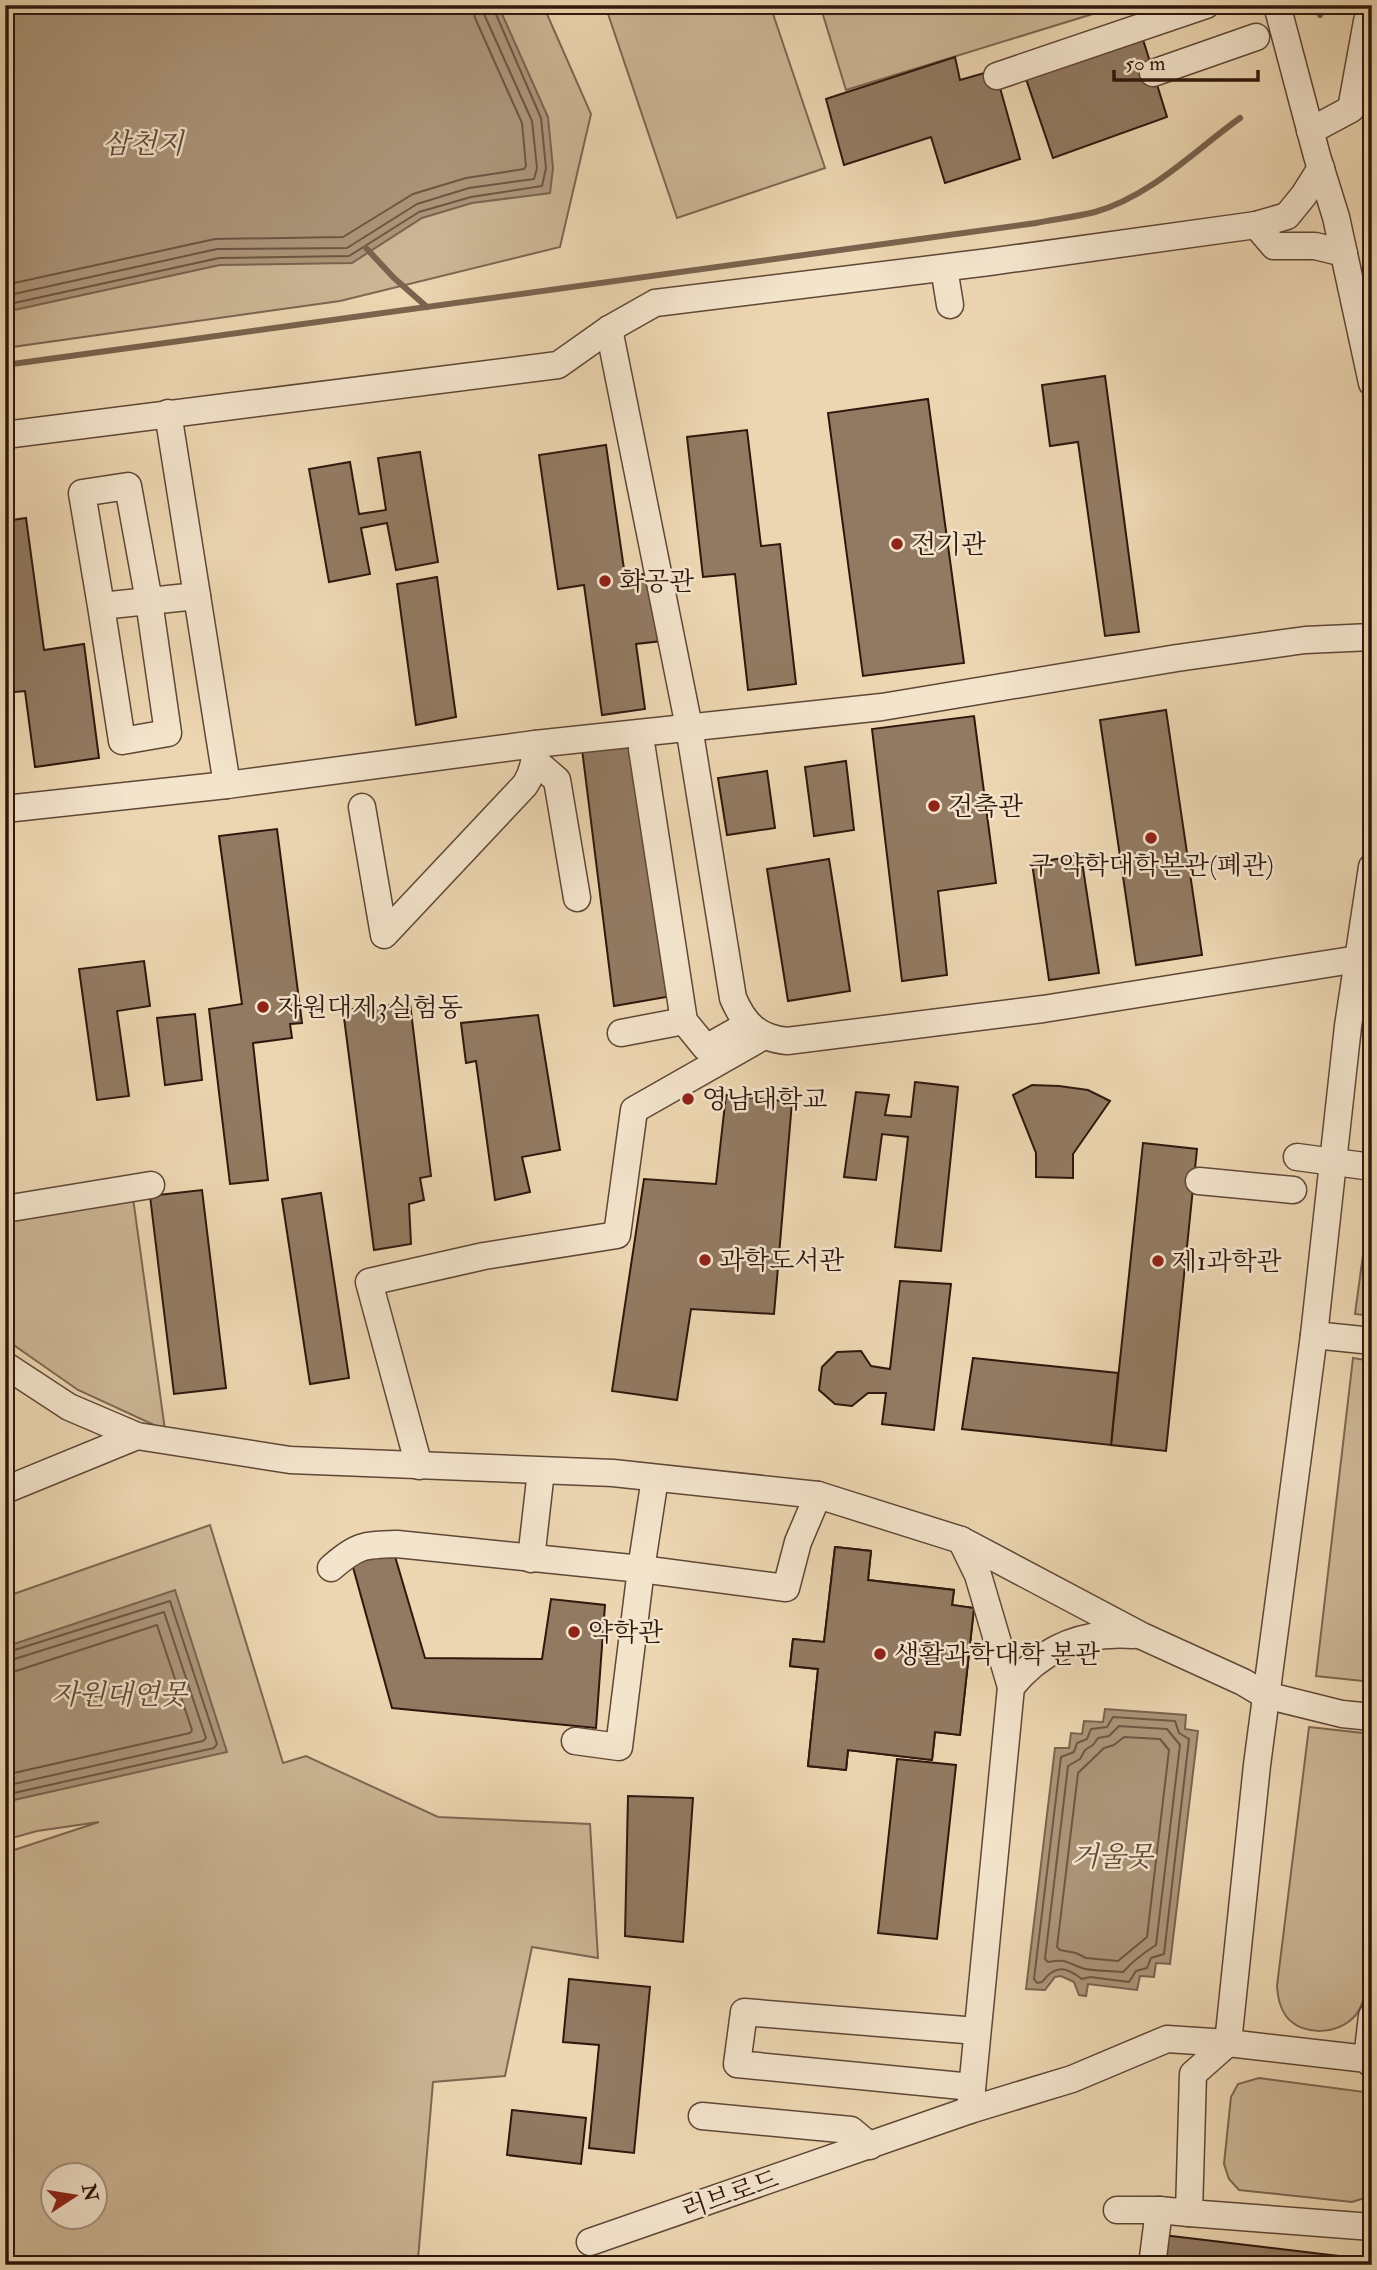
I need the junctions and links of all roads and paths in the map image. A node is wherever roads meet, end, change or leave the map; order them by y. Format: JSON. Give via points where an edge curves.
{"nodes":[{"id":1,"x":1206,"y":5,"type":"edge"},
{"id":2,"x":1277,"y":5,"type":"edge"},
{"id":3,"x":1372,"y":18,"type":"edge"},
{"id":4,"x":1256,"y":37,"type":"dead end"},
{"id":5,"x":1153,"y":73,"type":"dead end"},
{"id":6,"x":997,"y":76,"type":"dead end"},
{"id":7,"x":1310,"y":131,"type":"junction"},
{"id":8,"x":1321,"y":168,"type":"junction"},
{"id":9,"x":1256,"y":225,"type":"junction"},
{"id":10,"x":1343,"y":253,"type":"junction"},
{"id":11,"x":944,"y":268,"type":"junction"},
{"id":12,"x":950,"y":305,"type":"dead end"},
{"id":13,"x":609,"y":329,"type":"junction"},
{"id":14,"x":1372,"y":383,"type":"edge"},
{"id":15,"x":168,"y":413,"type":"junction"},
{"id":16,"x":5,"y":435,"type":"edge"},
{"id":17,"x":197,"y":596,"type":"junction"},
{"id":18,"x":149,"y":601,"type":"junction"},
{"id":19,"x":100,"y":606,"type":"junction"},
{"id":20,"x":1372,"y":636,"type":"edge"},
{"id":21,"x":689,"y":727,"type":"junction"},
{"id":22,"x":642,"y":749,"type":"dead end"},
{"id":23,"x":535,"y":753,"type":"junction"},
{"id":24,"x":227,"y":785,"type":"junction"},
{"id":25,"x":362,"y":807,"type":"dead end"},
{"id":26,"x":5,"y":809,"type":"edge"},
{"id":27,"x":1372,"y":867,"type":"edge"},
{"id":28,"x":577,"y":898,"type":"dead end"},
{"id":29,"x":1363,"y":951,"type":"edge"},
{"id":30,"x":684,"y":1021,"type":"junction"},
{"id":31,"x":755,"y":1030,"type":"junction"},
{"id":32,"x":621,"y":1033,"type":"dead end"},
{"id":33,"x":1297,"y":1157,"type":"dead end"},
{"id":34,"x":1334,"y":1162,"type":"junction"},
{"id":35,"x":1372,"y":1167,"type":"edge"},
{"id":36,"x":1199,"y":1181,"type":"dead end"},
{"id":37,"x":151,"y":1185,"type":"dead end"},
{"id":38,"x":1293,"y":1190,"type":"dead end"},
{"id":39,"x":5,"y":1209,"type":"edge"},
{"id":40,"x":1314,"y":1335,"type":"junction"},
{"id":41,"x":1372,"y":1340,"type":"edge"},
{"id":42,"x":5,"y":1364,"type":"edge"},
{"id":43,"x":137,"y":1436,"type":"junction"},
{"id":44,"x":419,"y":1466,"type":"junction"},
{"id":45,"x":541,"y":1471,"type":"junction"},
{"id":46,"x":655,"y":1478,"type":"junction"},
{"id":47,"x":5,"y":1490,"type":"edge"},
{"id":48,"x":818,"y":1495,"type":"junction"},
{"id":49,"x":961,"y":1540,"type":"junction"},
{"id":50,"x":531,"y":1559,"type":"junction"},
{"id":51,"x":331,"y":1568,"type":"dead end"},
{"id":52,"x":641,"y":1569,"type":"junction"},
{"id":53,"x":1142,"y":1636,"type":"junction"},
{"id":54,"x":1011,"y":1687,"type":"junction"},
{"id":55,"x":1265,"y":1695,"type":"junction"},
{"id":56,"x":1372,"y":1717,"type":"edge"},
{"id":57,"x":575,"y":1741,"type":"dead end"},
{"id":58,"x":1372,"y":2016,"type":"edge"},
{"id":59,"x":977,"y":2031,"type":"junction"},
{"id":60,"x":1228,"y":2043,"type":"junction"},
{"id":61,"x":1369,"y":2062,"type":"edge"},
{"id":62,"x":971,"y":2098,"type":"junction"},
{"id":63,"x":702,"y":2116,"type":"dead end"},
{"id":64,"x":870,"y":2146,"type":"junction"},
{"id":65,"x":1117,"y":2210,"type":"dead end"},
{"id":66,"x":1159,"y":2210,"type":"junction"},
{"id":67,"x":1189,"y":2213,"type":"junction"},
{"id":68,"x":1372,"y":2227,"type":"edge"},
{"id":69,"x":590,"y":2242,"type":"dead end"},
{"id":70,"x":1152,"y":2265,"type":"edge"}],
"edges":[{"from":1,"to":6,"type":"street"},
{"from":2,"to":7,"type":"street"},
{"from":3,"to":7,"type":"street","via":[[1367,21],[1351,109]]},
{"from":4,"to":5,"type":"street"},
{"from":7,"to":8,"type":"street"},
{"from":8,"to":9,"type":"street","via":[[1287,216]]},
{"from":8,"to":10,"type":"street"},
{"from":9,"to":10,"type":"street","via":[[1274,246],[1315,246]]},
{"from":9,"to":11,"type":"street"},
{"from":10,"to":14,"type":"street"},
{"from":11,"to":12,"type":"street"},
{"from":11,"to":13,"type":"street","via":[[655,303]]},
{"from":13,"to":15,"type":"street","via":[[558,365]]},
{"from":13,"to":21,"type":"street"},
{"from":15,"to":16,"type":"street"},
{"from":15,"to":17,"type":"street"},
{"from":17,"to":18,"type":"street"},
{"from":17,"to":24,"type":"street"},
{"from":18,"to":19,"type":"street"},
{"from":18,"to":19,"type":"street","via":[[128,486],[82,493]]},
{"from":18,"to":19,"type":"street","via":[[168,733],[122,741]]},
{"from":20,"to":21,"type":"street","via":[[1177,657],[882,707]]},
{"from":21,"to":23,"type":"street"},
{"from":21,"to":31,"type":"street","via":[[733,998]]},
{"from":22,"to":30,"type":"street"},
{"from":23,"to":24,"type":"street"},
{"from":23,"to":25,"type":"street","via":[[525,785],[384,935]]},
{"from":23,"to":28,"type":"street","via":[[556,780]]},
{"from":24,"to":26,"type":"street"},
{"from":27,"to":29,"type":"street"},
{"from":29,"to":31,"type":"street","via":[[1043,1009],[787,1041]]},
{"from":29,"to":34,"type":"street","via":[[1348,1027]]},
{"from":30,"to":31,"type":"street","via":[[706,1048]]},
{"from":30,"to":32,"type":"street"},
{"from":31,"to":44,"type":"street","via":[[634,1110],[617,1235],[484,1256],[369,1282]]},
{"from":33,"to":34,"type":"street"},
{"from":34,"to":35,"type":"street"},
{"from":34,"to":40,"type":"street"},
{"from":36,"to":38,"type":"street"},
{"from":37,"to":39,"type":"street"},
{"from":40,"to":41,"type":"street"},
{"from":40,"to":55,"type":"street"},
{"from":42,"to":43,"type":"street","via":[[69,1407]]},
{"from":43,"to":44,"type":"street","via":[[290,1460]]},
{"from":43,"to":47,"type":"street"},
{"from":44,"to":45,"type":"street"},
{"from":45,"to":46,"type":"street"},
{"from":45,"to":50,"type":"street"},
{"from":46,"to":48,"type":"street"},
{"from":46,"to":52,"type":"street"},
{"from":48,"to":49,"type":"street"},
{"from":48,"to":52,"type":"street","via":[[798,1542],[786,1588]]},
{"from":49,"to":53,"type":"street"},
{"from":49,"to":54,"type":"street","via":[[978,1575]]},
{"from":50,"to":51,"type":"street","via":[[371,1545],[350,1552]]},
{"from":50,"to":52,"type":"street"},
{"from":52,"to":57,"type":"street","via":[[619,1748]]},
{"from":53,"to":54,"type":"street","via":[[1110,1633],[1071,1642],[1043,1656]]},
{"from":53,"to":55,"type":"street"},
{"from":54,"to":59,"type":"street"},
{"from":55,"to":56,"type":"street"},
{"from":55,"to":60,"type":"street"},
{"from":58,"to":61,"type":"street"},
{"from":59,"to":62,"type":"street"},
{"from":59,"to":62,"type":"street","via":[[744,2012],[737,2064]]},
{"from":60,"to":61,"type":"street","name":"러브로드"},
{"from":60,"to":62,"type":"street","name":"러브로드","via":[[1167,2039],[1072,2079]]},
{"from":60,"to":67,"type":"street","via":[[1193,2074]]},
{"from":62,"to":64,"type":"street","name":"러브로드"},
{"from":63,"to":64,"type":"street","via":[[851,2130]]},
{"from":64,"to":69,"type":"street","name":"러브로드"},
{"from":65,"to":66,"type":"street"},
{"from":66,"to":67,"type":"street"},
{"from":66,"to":70,"type":"street"},
{"from":67,"to":68,"type":"street"}]}
